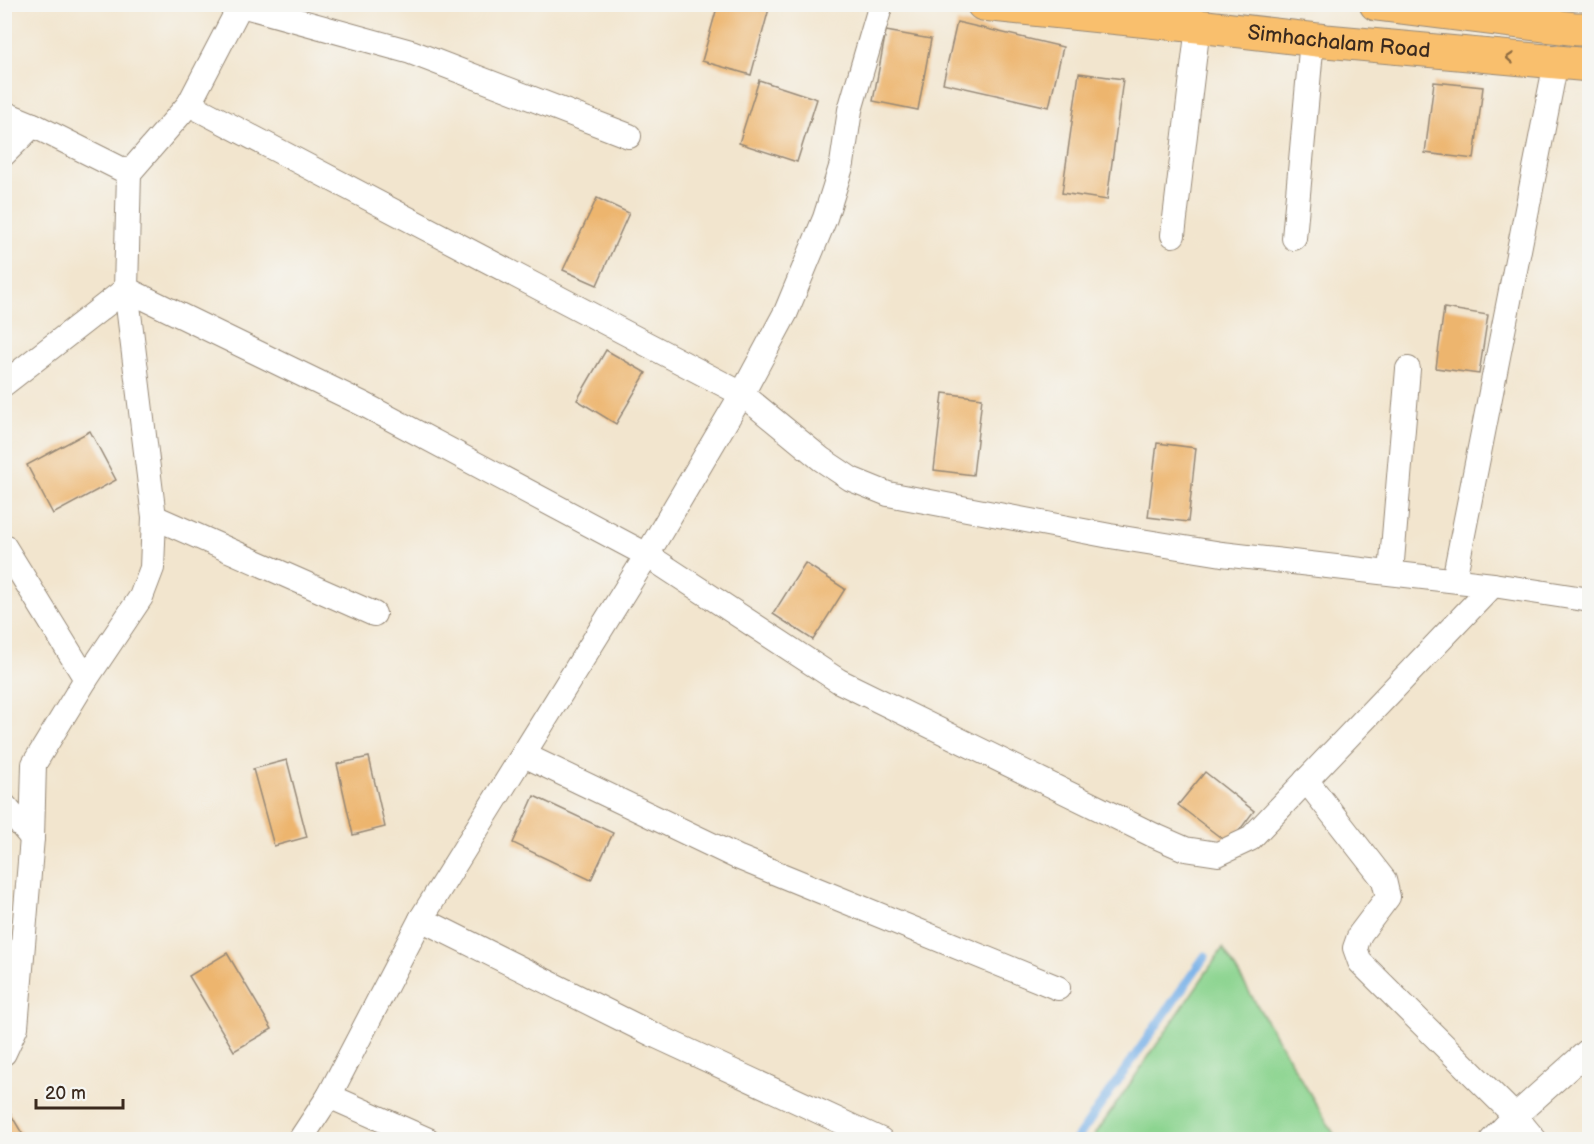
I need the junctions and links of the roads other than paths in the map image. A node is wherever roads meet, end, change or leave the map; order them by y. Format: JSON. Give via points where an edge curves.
{"nodes":[{"id":1,"x":881,"y":4,"type":"edge"},
{"id":2,"x":983,"y":4,"type":"edge"},
{"id":3,"x":1376,"y":4,"type":"edge"},
{"id":4,"x":241,"y":5,"type":"edge"},
{"id":5,"x":1197,"y":26,"type":"junction"},
{"id":6,"x":1590,"y":29,"type":"edge"},
{"id":7,"x":1312,"y":39,"type":"junction"},
{"id":8,"x":1556,"y":62,"type":"junction"},
{"id":9,"x":1590,"y":65,"type":"edge"},
{"id":10,"x":189,"y":104,"type":"junction"},
{"id":11,"x":4,"y":113,"type":"edge"},
{"id":12,"x":33,"y":125,"type":"junction"},
{"id":13,"x":629,"y":136,"type":"dead end"},
{"id":14,"x":4,"y":154,"type":"edge"},
{"id":15,"x":129,"y":173,"type":"junction"},
{"id":16,"x":1173,"y":236,"type":"dead end"},
{"id":17,"x":1294,"y":238,"type":"dead end"},
{"id":18,"x":126,"y":289,"type":"junction"},
{"id":19,"x":1408,"y":369,"type":"dead end"},
{"id":20,"x":4,"y":384,"type":"edge"},
{"id":21,"x":742,"y":394,"type":"junction"},
{"id":22,"x":154,"y":517,"type":"junction"},
{"id":23,"x":4,"y":546,"type":"edge"},
{"id":24,"x":647,"y":555,"type":"junction"},
{"id":25,"x":1391,"y":573,"type":"junction"},
{"id":26,"x":1454,"y":580,"type":"junction"},
{"id":27,"x":1493,"y":585,"type":"junction"},
{"id":28,"x":1590,"y":600,"type":"edge"},
{"id":29,"x":375,"y":615,"type":"dead end"},
{"id":30,"x":86,"y":679,"type":"junction"},
{"id":31,"x":524,"y":755,"type":"junction"},
{"id":32,"x":1306,"y":780,"type":"junction"},
{"id":33,"x":4,"y":805,"type":"edge"},
{"id":34,"x":32,"y":838,"type":"junction"},
{"id":35,"x":421,"y":919,"type":"junction"},
{"id":36,"x":1058,"y":988,"type":"dead end"},
{"id":37,"x":1590,"y":1049,"type":"edge"},
{"id":38,"x":4,"y":1053,"type":"edge"},
{"id":39,"x":329,"y":1095,"type":"junction"},
{"id":40,"x":1515,"y":1116,"type":"junction"},
{"id":41,"x":300,"y":1140,"type":"edge"},
{"id":42,"x":428,"y":1140,"type":"edge"},
{"id":43,"x":881,"y":1140,"type":"edge"},
{"id":44,"x":1492,"y":1140,"type":"edge"},
{"id":45,"x":1535,"y":1140,"type":"edge"}],
"edges":[{"from":1,"to":21,"type":"street","via":[[850,110],[842,164],[825,218],[786,312]]},
{"from":2,"to":5,"type":"main road","name":"Simhachalam Road"},
{"from":3,"to":6,"type":"main road"},
{"from":4,"to":10,"type":"street"},
{"from":4,"to":13,"type":"street","via":[[411,51]]},
{"from":5,"to":7,"type":"main road","name":"Simhachalam Road"},
{"from":5,"to":16,"type":"street"},
{"from":8,"to":7,"type":"main road","name":"Simhachalam Road","one_way":true},
{"from":7,"to":17,"type":"street"},
{"from":8,"to":9,"type":"main road","name":"Simhachalam Road"},
{"from":8,"to":26,"type":"street"},
{"from":10,"to":15,"type":"street"},
{"from":10,"to":21,"type":"street"},
{"from":11,"to":12,"type":"street"},
{"from":12,"to":14,"type":"street"},
{"from":12,"to":15,"type":"street"},
{"from":15,"to":18,"type":"street"},
{"from":18,"to":20,"type":"street"},
{"from":18,"to":22,"type":"street"},
{"from":18,"to":24,"type":"street","via":[[365,405]]},
{"from":19,"to":25,"type":"street"},
{"from":21,"to":24,"type":"street"},
{"from":21,"to":25,"type":"street","via":[[850,479],[888,494],[1222,554]]},
{"from":22,"to":29,"type":"street"},
{"from":22,"to":30,"type":"street","via":[[152,568],[141,597]]},
{"from":23,"to":30,"type":"street"},
{"from":24,"to":31,"type":"street"},
{"from":24,"to":32,"type":"street","via":[[838,681],[1185,849],[1218,854],[1250,839]]},
{"from":25,"to":26,"type":"street"},
{"from":26,"to":27,"type":"street"},
{"from":27,"to":28,"type":"street"},
{"from":27,"to":32,"type":"street"},
{"from":30,"to":34,"type":"street","via":[[34,764]]},
{"from":31,"to":35,"type":"street"},
{"from":31,"to":36,"type":"street","via":[[737,857]]},
{"from":32,"to":40,"type":"street","via":[[1384,880],[1388,897],[1360,934],[1355,948],[1360,962]]},
{"from":33,"to":34,"type":"street"},
{"from":34,"to":38,"type":"street","via":[[16,1027]]},
{"from":35,"to":39,"type":"street"},
{"from":35,"to":43,"type":"street","via":[[652,1034]]},
{"from":37,"to":40,"type":"street"},
{"from":39,"to":41,"type":"street"},
{"from":39,"to":42,"type":"street"},
{"from":40,"to":44,"type":"street"},
{"from":40,"to":45,"type":"street"}]}
